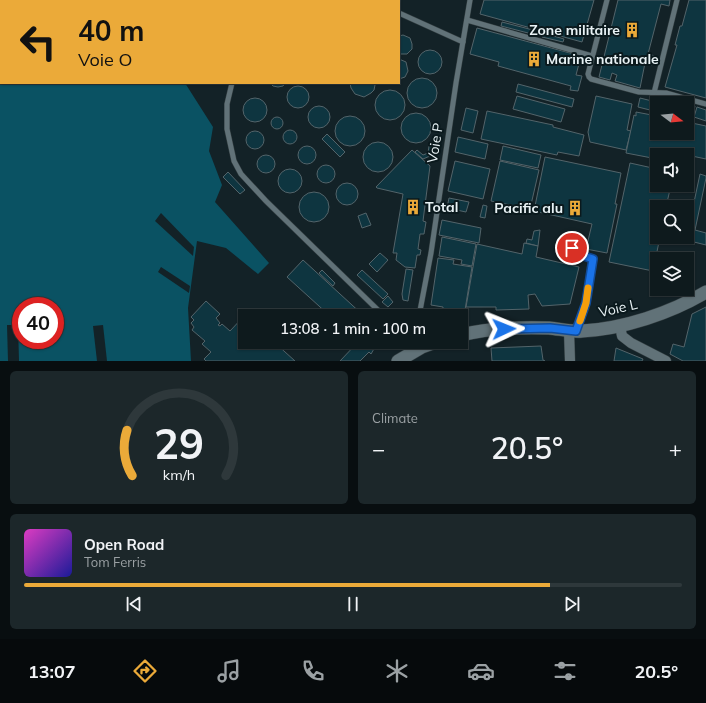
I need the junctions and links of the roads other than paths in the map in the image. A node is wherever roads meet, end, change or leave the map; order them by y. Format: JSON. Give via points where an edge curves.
{"nodes":[{"id":1,"x":470,"y":0,"type":"edge"},
{"id":2,"x":607,"y":0,"type":"edge"},
{"id":3,"x":677,"y":0,"type":"edge"},
{"id":4,"x":400,"y":13,"type":"edge"},
{"id":5,"x":467,"y":20,"type":"junction"},
{"id":6,"x":463,"y":42,"type":"junction"},
{"id":7,"x":592,"y":56,"type":"junction"},
{"id":8,"x":232,"y":84,"type":"edge"},
{"id":9,"x":654,"y":93,"type":"junction"},
{"id":10,"x":706,"y":104,"type":"edge"},
{"id":11,"x":572,"y":248,"type":"dead end"},
{"id":12,"x":706,"y":292,"type":"edge"},
{"id":13,"x":377,"y":309,"type":"edge"},
{"id":14,"x":420,"y":309,"type":"edge"},
{"id":15,"x":620,"y":326,"type":"junction"},
{"id":16,"x":573,"y":331,"type":"junction"},
{"id":17,"x":468,"y":334,"type":"edge"},
{"id":18,"x":415,"y":349,"type":"edge"},
{"id":19,"x":412,"y":350,"type":"joint"},
{"id":20,"x":398,"y":361,"type":"edge"},
{"id":21,"x":570,"y":361,"type":"edge"},
{"id":22,"x":666,"y":361,"type":"edge"}],
"edges":[{"from":1,"to":5,"type":"lane","name":"Voie P"},
{"from":2,"to":7,"type":"lane"},
{"from":3,"to":9,"type":"lane"},
{"from":4,"to":6,"type":"lane"},
{"from":5,"to":6,"type":"lane","name":"Voie P"},
{"from":5,"to":7,"type":"lane"},
{"from":6,"to":14,"type":"lane","name":"Voie P"},
{"from":7,"to":9,"type":"lane","via":[[588,74],[592,80],[639,92]]},
{"from":8,"to":13,"type":"lane","via":[[227,104],[227,129],[234,161],[241,174]]},
{"from":9,"to":10,"type":"lane","via":[[666,93]]},
{"from":11,"to":16,"type":"lane","via":[[581,255],[593,259],[586,303]]},
{"from":12,"to":15,"type":"street","name":"Voie L","via":[[666,311]]},
{"from":15,"to":16,"type":"street","name":"Voie L"},
{"from":15,"to":22,"type":"street","via":[[622,336],[631,343]]},
{"from":16,"to":17,"type":"street","name":"Voie L","via":[[516,328]]},
{"from":16,"to":21,"type":"street"},
{"from":18,"to":19,"type":"street"},
{"from":19,"to":20,"type":"street"}]}
